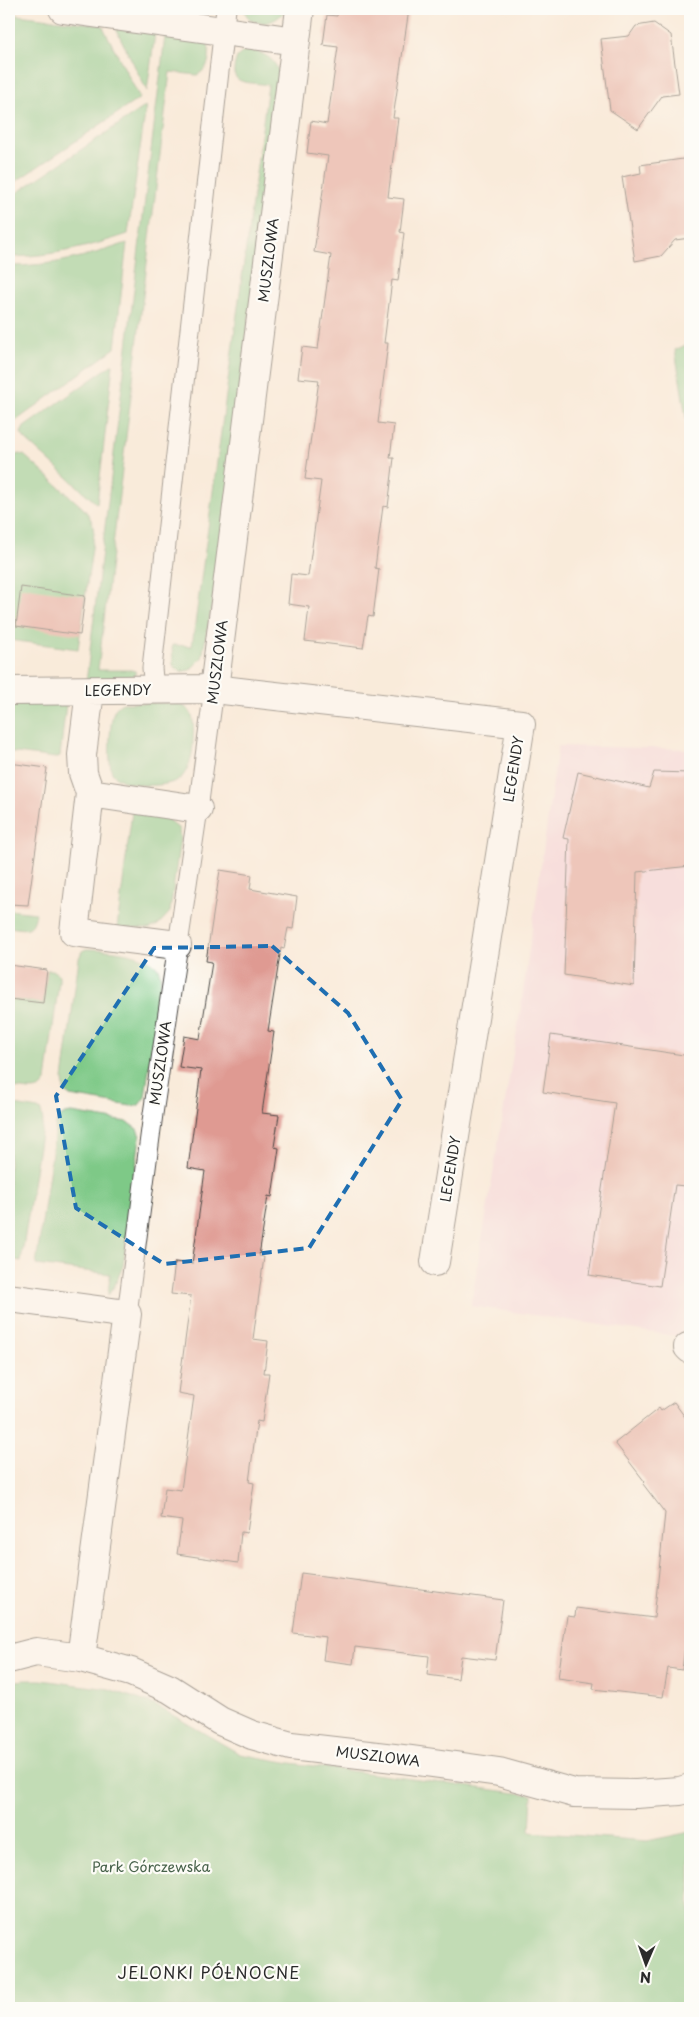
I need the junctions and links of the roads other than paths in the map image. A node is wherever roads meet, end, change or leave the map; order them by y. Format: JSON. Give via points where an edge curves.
{"nodes":[{"id":1,"x":63,"y":9,"type":"edge"},
{"id":2,"x":300,"y":9,"type":"edge"},
{"id":3,"x":225,"y":19,"type":"edge"},
{"id":4,"x":296,"y":41,"type":"junction"},
{"id":5,"x":154,"y":689,"type":"junction"},
{"id":6,"x":214,"y":690,"type":"junction"},
{"id":7,"x":9,"y":691,"type":"edge"},
{"id":8,"x":90,"y":691,"type":"junction"},
{"id":9,"x":90,"y":793,"type":"junction"},
{"id":10,"x":198,"y":809,"type":"junction"},
{"id":11,"x":177,"y":946,"type":"junction"},
{"id":12,"x":435,"y":1262,"type":"dead end"},
{"id":13,"x":9,"y":1298,"type":"edge"},
{"id":14,"x":127,"y":1314,"type":"junction"},
{"id":15,"x":81,"y":1658,"type":"junction"},
{"id":16,"x":9,"y":1659,"type":"edge"},
{"id":17,"x":690,"y":1788,"type":"edge"}],
"edges":[{"from":1,"to":3,"type":"street","via":[[178,25]]},
{"from":2,"to":4,"type":"street","name":"MUSZLOWA"},
{"from":3,"to":4,"type":"street"},
{"from":3,"to":5,"type":"lane","via":[[152,668]]},
{"from":4,"to":6,"type":"street","name":"MUSZLOWA"},
{"from":5,"to":6,"type":"street","name":"LEGENDY"},
{"from":5,"to":8,"type":"street","name":"LEGENDY"},
{"from":6,"to":10,"type":"lane","name":"MUSZLOWA"},
{"from":6,"to":12,"type":"street","name":"LEGENDY","via":[[520,724]]},
{"from":7,"to":8,"type":"street","name":"LEGENDY"},
{"from":8,"to":9,"type":"street","via":[[82,755],[83,773]]},
{"from":9,"to":10,"type":"street"},
{"from":9,"to":11,"type":"street","via":[[74,932]]},
{"from":10,"to":11,"type":"lane","name":"MUSZLOWA"},
{"from":11,"to":14,"type":"lane","name":"MUSZLOWA"},
{"from":13,"to":14,"type":"street"},
{"from":14,"to":15,"type":"street","name":"MUSZLOWA"},
{"from":15,"to":16,"type":"street","name":"MUSZLOWA","via":[[36,1652]]},
{"from":15,"to":17,"type":"street","name":"MUSZLOWA","via":[[131,1672],[170,1689],[220,1721],[252,1735],[291,1746],[499,1772],[574,1793],[636,1794]]}]}
